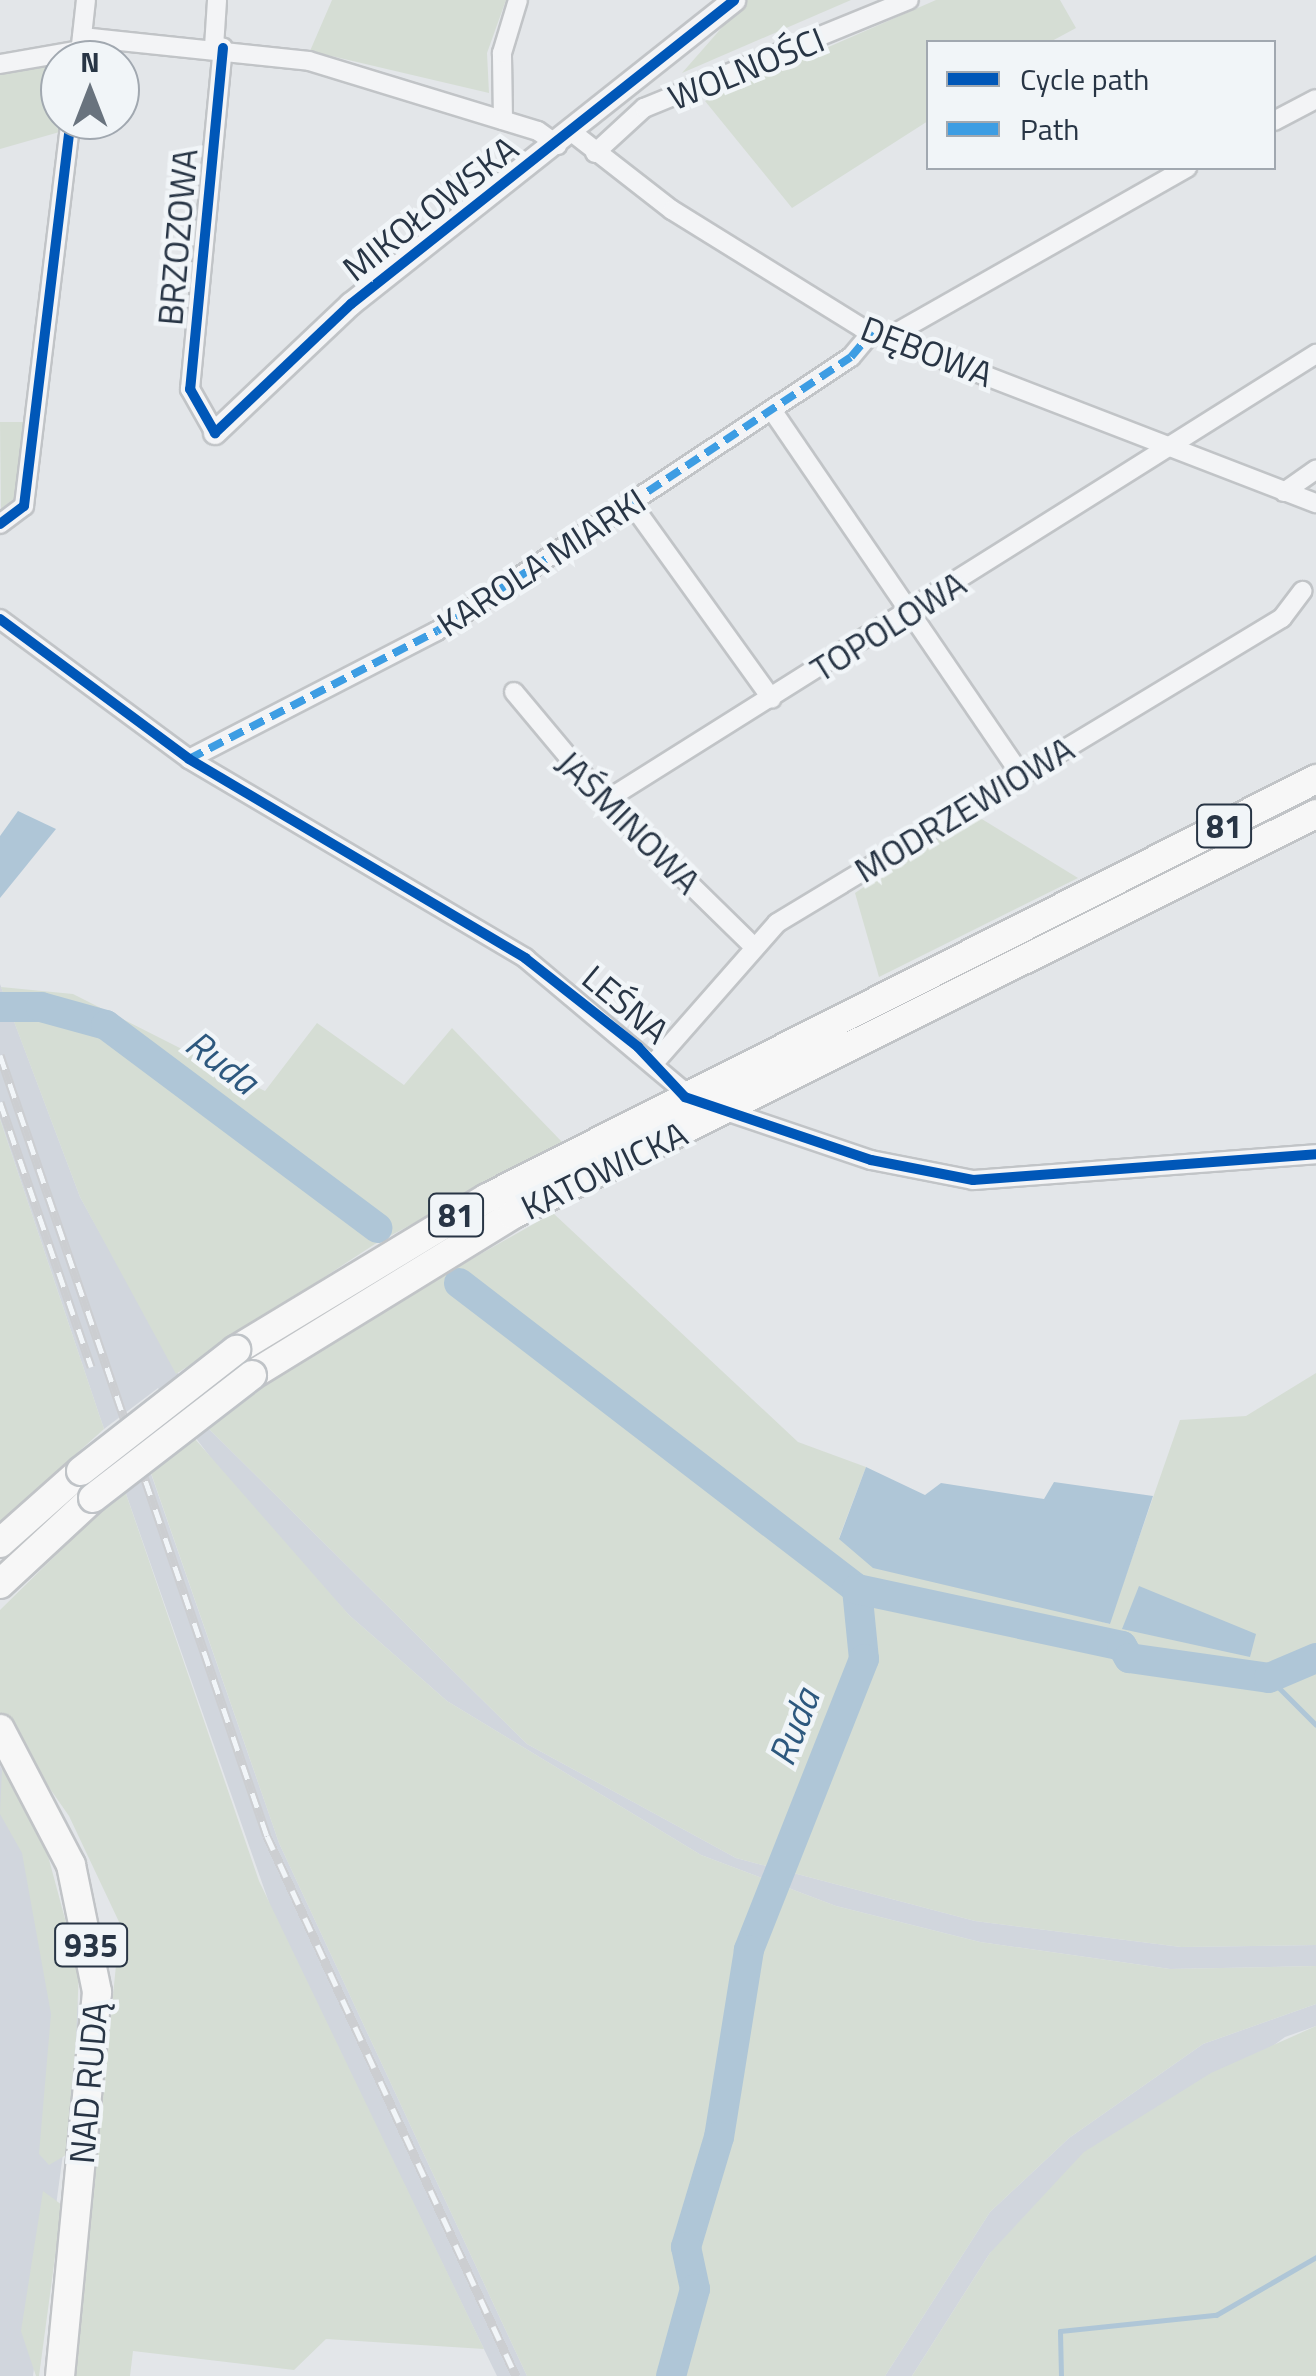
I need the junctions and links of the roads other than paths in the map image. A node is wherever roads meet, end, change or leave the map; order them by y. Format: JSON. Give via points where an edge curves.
{"nodes":[{"id":1,"x":86,"y":0,"type":"edge"},
{"id":2,"x":217,"y":0,"type":"edge"},
{"id":3,"x":518,"y":0,"type":"edge"},
{"id":4,"x":734,"y":0,"type":"edge"},
{"id":5,"x":909,"y":0,"type":"edge"},
{"id":6,"x":81,"y":40,"type":"edge"},
{"id":7,"x":218,"y":48,"type":"junction"},
{"id":8,"x":140,"y":49,"type":"edge"},
{"id":9,"x":40,"y":56,"type":"edge"},
{"id":10,"x":0,"y":64,"type":"edge"},
{"id":11,"x":628,"y":89,"type":"junction"},
{"id":12,"x":1316,"y":99,"type":"edge"},
{"id":13,"x":644,"y":108,"type":"junction"},
{"id":14,"x":1276,"y":119,"type":"edge"},
{"id":15,"x":502,"y":120,"type":"junction"},
{"id":16,"x":565,"y":139,"type":"junction"},
{"id":17,"x":70,"y":140,"type":"edge"},
{"id":18,"x":595,"y":154,"type":"junction"},
{"id":19,"x":1183,"y":170,"type":"edge"},
{"id":20,"x":880,"y":335,"type":"junction"},
{"id":21,"x":1316,"y":354,"type":"edge"},
{"id":22,"x":772,"y":410,"type":"junction"},
{"id":23,"x":215,"y":433,"type":"joint"},
{"id":24,"x":1169,"y":447,"type":"junction"},
{"id":25,"x":1316,"y":470,"type":"edge"},
{"id":26,"x":1284,"y":492,"type":"junction"},
{"id":27,"x":631,"y":503,"type":"junction"},
{"id":28,"x":1316,"y":503,"type":"edge"},
{"id":29,"x":0,"y":524,"type":"edge"},
{"id":30,"x":1302,"y":591,"type":"dead end"},
{"id":31,"x":912,"y":612,"type":"junction"},
{"id":32,"x":0,"y":619,"type":"edge"},
{"id":33,"x":514,"y":692,"type":"dead end"},
{"id":34,"x":772,"y":700,"type":"junction"},
{"id":35,"x":189,"y":759,"type":"junction"},
{"id":36,"x":1020,"y":774,"type":"junction"},
{"id":37,"x":1316,"y":780,"type":"edge"},
{"id":38,"x":606,"y":802,"type":"junction"},
{"id":39,"x":1316,"y":814,"type":"edge"},
{"id":40,"x":752,"y":945,"type":"junction"},
{"id":41,"x":654,"y":1062,"type":"junction"},
{"id":42,"x":685,"y":1097,"type":"junction"},
{"id":43,"x":726,"y":1110,"type":"junction"},
{"id":44,"x":1316,"y":1154,"type":"edge"},
{"id":45,"x":0,"y":1543,"type":"edge"},
{"id":46,"x":0,"y":1584,"type":"edge"},
{"id":47,"x":0,"y":1729,"type":"edge"},
{"id":48,"x":60,"y":2337,"type":"junction"},
{"id":49,"x":50,"y":2376,"type":"edge"},
{"id":50,"x":60,"y":2376,"type":"edge"}],
"edges":[{"from":1,"to":6,"type":"street"},
{"from":2,"to":7,"type":"street","name":"BRZOZOWA"},
{"from":3,"to":15,"type":"street","via":[[502,54]]},
{"from":4,"to":11,"type":"street","name":"MIKOŁOWSKA"},
{"from":5,"to":13,"type":"street","name":"WOLNOŚCI"},
{"from":7,"to":8,"type":"street","name":"DĘBOWA"},
{"from":7,"to":15,"type":"street","name":"DĘBOWA","via":[[309,61]]},
{"from":7,"to":23,"type":"street","name":"BRZOZOWA","via":[[190,389]]},
{"from":9,"to":10,"type":"street","name":"DĘBOWA"},
{"from":11,"to":13,"type":"street"},
{"from":11,"to":16,"type":"street","name":"MIKOŁOWSKA"},
{"from":12,"to":14,"type":"street"},
{"from":13,"to":18,"type":"street","name":"WOLNOŚCI"},
{"from":15,"to":16,"type":"street","name":"DĘBOWA"},
{"from":16,"to":18,"type":"street","name":"DĘBOWA"},
{"from":16,"to":23,"type":"street","name":"MIKOŁOWSKA","via":[[361,295]]},
{"from":17,"to":29,"type":"street","via":[[24,506]]},
{"from":18,"to":20,"type":"street","name":"DĘBOWA","via":[[735,253]]},
{"from":19,"to":20,"type":"street","name":"KAROLA MIARKI"},
{"from":20,"to":22,"type":"street","name":"KAROLA MIARKI"},
{"from":20,"to":24,"type":"street","name":"DĘBOWA"},
{"from":21,"to":24,"type":"street","name":"TOPOLOWA"},
{"from":22,"to":27,"type":"street","name":"KAROLA MIARKI"},
{"from":22,"to":31,"type":"street"},
{"from":24,"to":26,"type":"street","name":"DĘBOWA"},
{"from":24,"to":31,"type":"street","name":"TOPOLOWA"},
{"from":25,"to":26,"type":"street"},
{"from":26,"to":28,"type":"street","name":"DĘBOWA"},
{"from":27,"to":34,"type":"street"},
{"from":27,"to":35,"type":"street","name":"KAROLA MIARKI","via":[[392,660]]},
{"from":30,"to":36,"type":"street","name":"MODRZEWIOWA","via":[[1282,618]]},
{"from":31,"to":34,"type":"street","name":"TOPOLOWA"},
{"from":31,"to":36,"type":"street"},
{"from":32,"to":35,"type":"street","name":"LEŚNA"},
{"from":33,"to":38,"type":"street","name":"JAŚMINOWA"},
{"from":34,"to":38,"type":"street","name":"TOPOLOWA"},
{"from":35,"to":41,"type":"street","name":"LEŚNA","via":[[465,916]]},
{"from":36,"to":40,"type":"street","name":"MODRZEWIOWA"},
{"from":37,"to":42,"type":"main road","name":"KATOWICKA","number":"81"},
{"from":38,"to":40,"type":"street","name":"JAŚMINOWA"},
{"from":39,"to":43,"type":"main road","name":"KATOWICKA","number":"81"},
{"from":40,"to":41,"type":"street","name":"MODRZEWIOWA"},
{"from":41,"to":42,"type":"street","name":"LEŚNA"},
{"from":42,"to":43,"type":"street"},
{"from":42,"to":45,"type":"main road","name":"KATOWICKA","number":"81","bridge":true,"via":[[380,1256],[236,1350]]},
{"from":43,"to":44,"type":"street","via":[[871,1160],[973,1180]]},
{"from":43,"to":46,"type":"main road","name":"KATOWICKA","number":"81","bridge":true,"via":[[512,1215],[252,1375],[92,1498]]},
{"from":47,"to":48,"type":"main road","name":"NAD RUDĄ","number":"935","via":[[65,1848],[97,1992]]},
{"from":48,"to":49,"type":"main road","name":"NAD RUDĄ","number":"935"},
{"from":48,"to":50,"type":"main road","name":"NAD RUDĄ","number":"935"}]}
